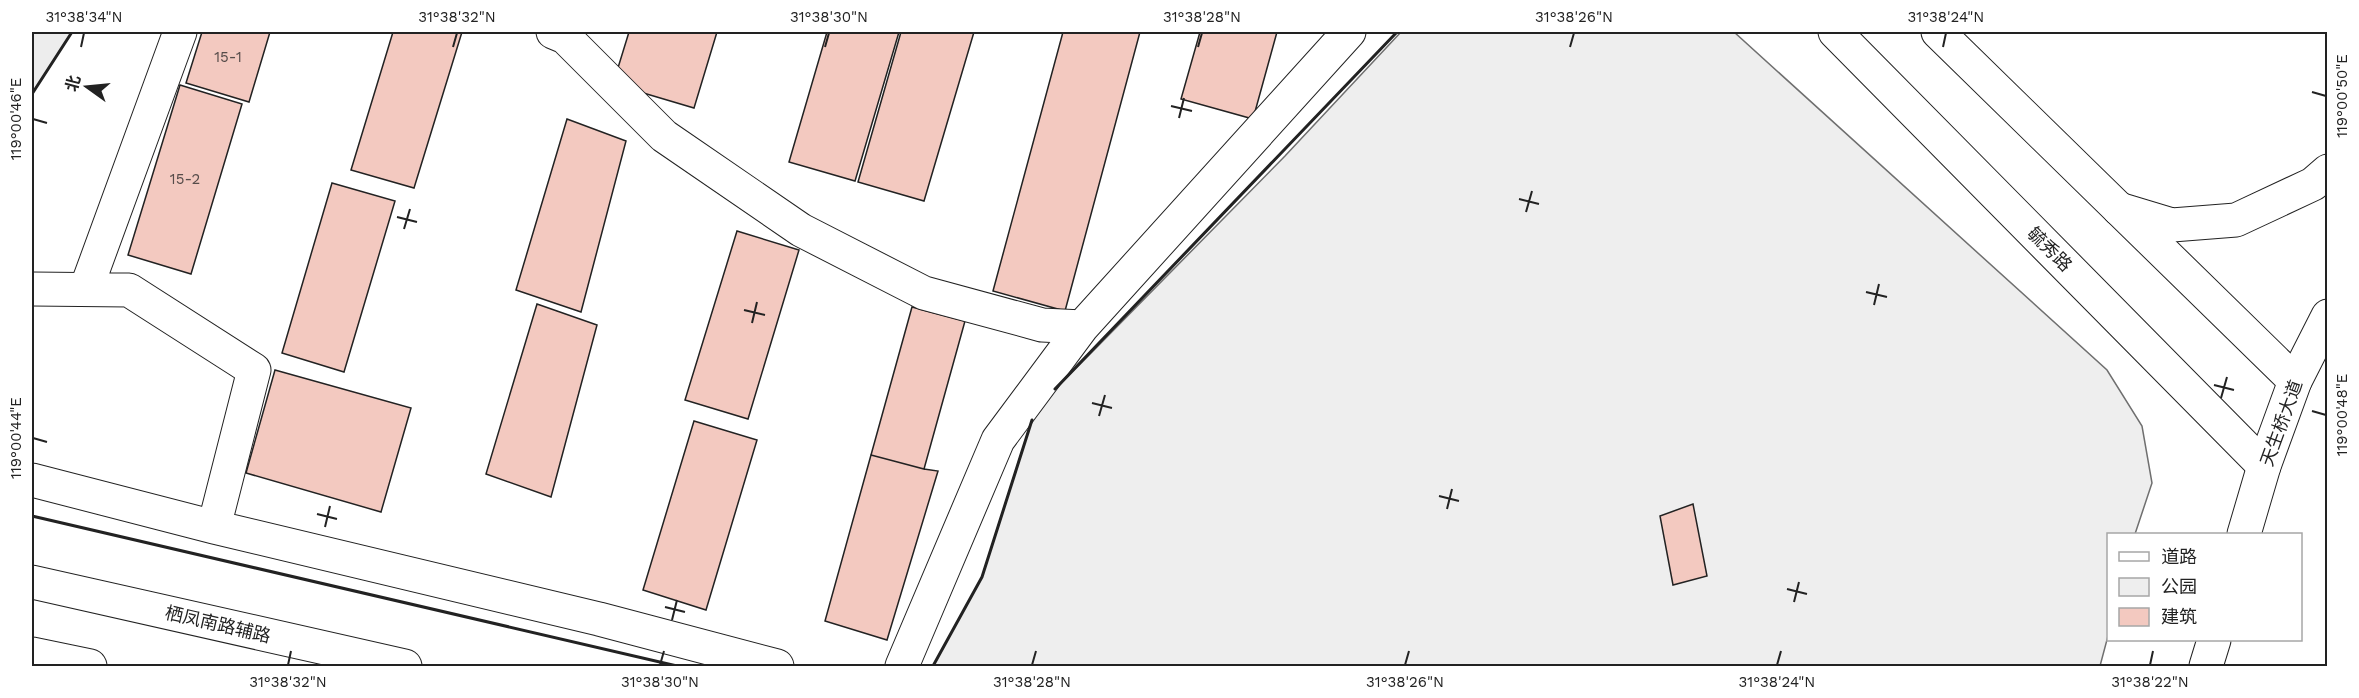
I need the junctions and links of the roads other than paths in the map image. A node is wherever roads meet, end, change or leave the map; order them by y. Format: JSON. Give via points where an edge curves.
{"nodes":[{"id":1,"x":180,"y":32,"type":"edge"},
{"id":2,"x":554,"y":32,"type":"edge"},
{"id":3,"x":1349,"y":32,"type":"edge"},
{"id":4,"x":1835,"y":32,"type":"edge"},
{"id":5,"x":1938,"y":32,"type":"edge"},
{"id":6,"x":2328,"y":171,"type":"edge"},
{"id":7,"x":2119,"y":209,"type":"junction"},
{"id":8,"x":32,"y":289,"type":"edge"},
{"id":9,"x":86,"y":289,"type":"junction"},
{"id":10,"x":2328,"y":316,"type":"edge"},
{"id":11,"x":1082,"y":327,"type":"junction"},
{"id":12,"x":2295,"y":381,"type":"junction"},
{"id":13,"x":2264,"y":466,"type":"junction"},
{"id":14,"x":32,"y":480,"type":"edge"},
{"id":15,"x":214,"y":526,"type":"junction"},
{"id":16,"x":2244,"y":533,"type":"edge"},
{"id":17,"x":32,"y":582,"type":"edge"},
{"id":18,"x":2213,"y":641,"type":"edge"},
{"id":19,"x":32,"y":654,"type":"edge"},
{"id":20,"x":90,"y":666,"type":"edge"},
{"id":21,"x":405,"y":666,"type":"edge"},
{"id":22,"x":777,"y":666,"type":"edge"},
{"id":23,"x":902,"y":666,"type":"edge"},
{"id":24,"x":2206,"y":666,"type":"edge"}],
"edges":[{"from":1,"to":9,"type":"street"},
{"from":2,"to":11,"type":"street","via":[[565,37],[664,136],[801,230],[924,293],[1042,325]]},
{"from":3,"to":11,"type":"street"},
{"from":4,"to":13,"type":"street","name":"毓秀路"},
{"from":5,"to":7,"type":"street"},
{"from":6,"to":7,"type":"street","via":[[2313,184],[2236,220],[2172,225]]},
{"from":7,"to":12,"type":"street"},
{"from":8,"to":9,"type":"street"},
{"from":9,"to":15,"type":"street","via":[[129,290],[254,370]]},
{"from":10,"to":12,"type":"street","name":"天生桥大道"},
{"from":11,"to":23,"type":"street","via":[[998,440]]},
{"from":12,"to":13,"type":"street","name":"天生桥大道"},
{"from":13,"to":16,"type":"street","name":"天生桥大道"},
{"from":14,"to":15,"type":"street"},
{"from":15,"to":22,"type":"street"},
{"from":17,"to":21,"type":"street","name":"栖凤南路辅路"},
{"from":18,"to":24,"type":"street"},
{"from":19,"to":20,"type":"street"}]}
